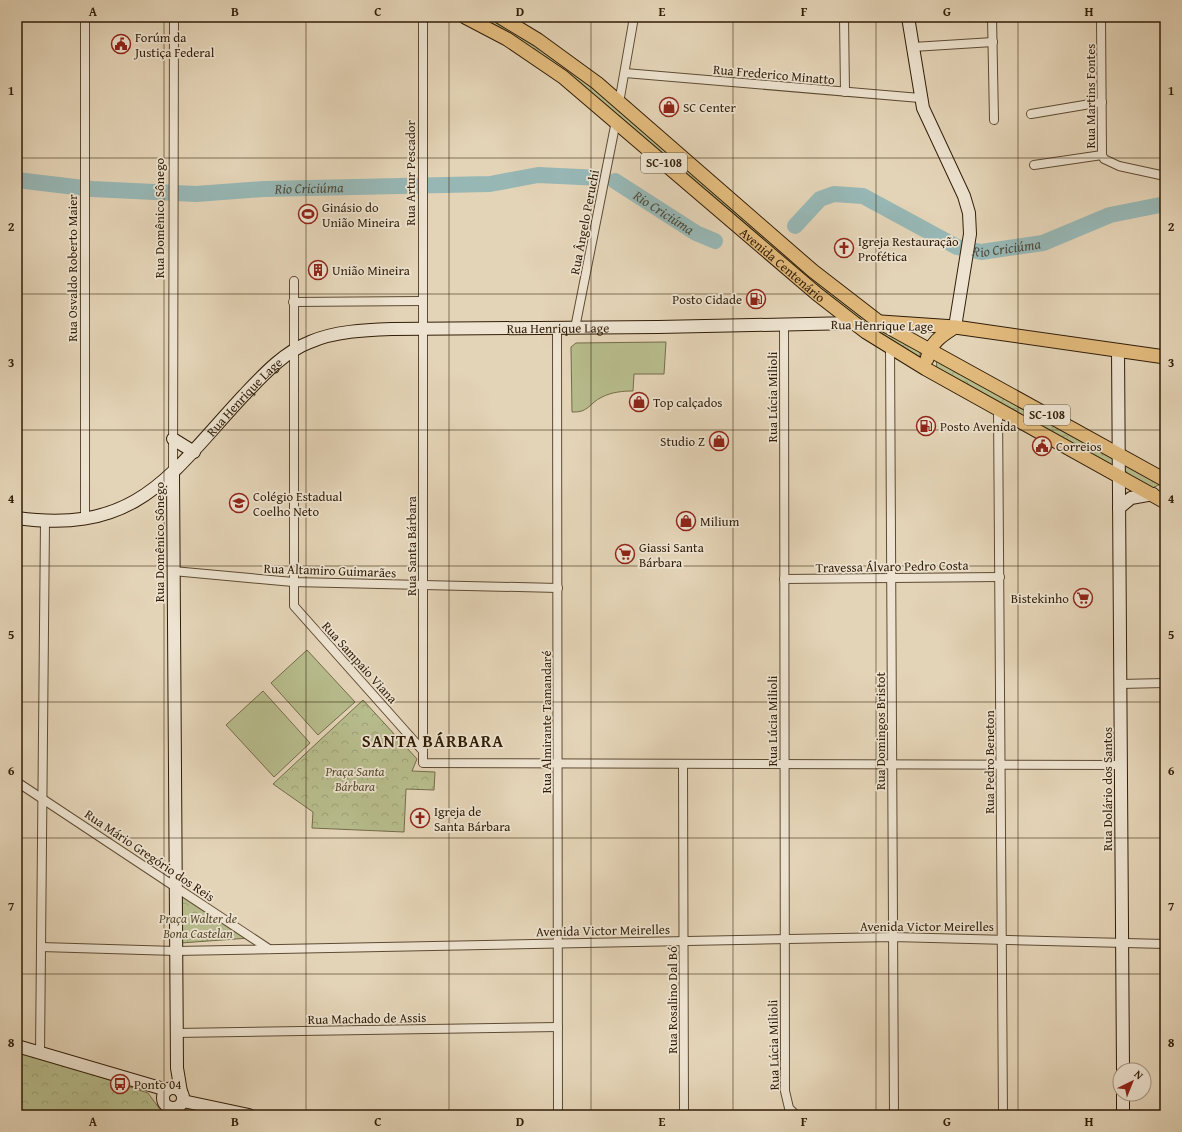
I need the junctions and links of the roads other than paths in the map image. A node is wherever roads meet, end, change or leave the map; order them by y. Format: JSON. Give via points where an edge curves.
{"nodes":[{"id":1,"x":85,"y":17,"type":"edge"},
{"id":2,"x":174,"y":17,"type":"edge"},
{"id":3,"x":423,"y":17,"type":"edge"},
{"id":4,"x":465,"y":17,"type":"edge"},
{"id":5,"x":500,"y":17,"type":"edge"},
{"id":6,"x":634,"y":17,"type":"edge"},
{"id":7,"x":844,"y":17,"type":"edge"},
{"id":8,"x":908,"y":17,"type":"edge"},
{"id":9,"x":992,"y":17,"type":"edge"},
{"id":10,"x":1101,"y":17,"type":"edge"},
{"id":11,"x":993,"y":42,"type":"junction"},
{"id":12,"x":912,"y":47,"type":"junction"},
{"id":13,"x":625,"y":73,"type":"junction"},
{"id":14,"x":845,"y":92,"type":"junction"},
{"id":15,"x":920,"y":98,"type":"junction"},
{"id":16,"x":1102,"y":102,"type":"junction"},
{"id":17,"x":619,"y":103,"type":"junction"},
{"id":18,"x":1031,"y":114,"type":"dead end"},
{"id":19,"x":994,"y":120,"type":"dead end"},
{"id":20,"x":616,"y":121,"type":"junction"},
{"id":21,"x":1102,"y":155,"type":"junction"},
{"id":22,"x":1034,"y":165,"type":"dead end"},
{"id":23,"x":1165,"y":176,"type":"edge"},
{"id":24,"x":294,"y":281,"type":"dead end"},
{"id":25,"x":422,"y":300,"type":"junction"},
{"id":26,"x":294,"y":302,"type":"junction"},
{"id":27,"x":879,"y":322,"type":"junction"},
{"id":28,"x":854,"y":323,"type":"junction"},
{"id":29,"x":784,"y":325,"type":"junction"},
{"id":30,"x":955,"y":327,"type":"junction"},
{"id":31,"x":557,"y":328,"type":"junction"},
{"id":32,"x":575,"y":328,"type":"junction"},
{"id":33,"x":422,"y":329,"type":"junction"},
{"id":34,"x":890,"y":347,"type":"junction"},
{"id":35,"x":294,"y":350,"type":"junction"},
{"id":36,"x":929,"y":350,"type":"junction"},
{"id":37,"x":1118,"y":350,"type":"junction"},
{"id":38,"x":1165,"y":357,"type":"edge"},
{"id":39,"x":926,"y":369,"type":"junction"},
{"id":40,"x":998,"y":408,"type":"junction"},
{"id":41,"x":173,"y":439,"type":"junction"},
{"id":42,"x":194,"y":452,"type":"junction"},
{"id":43,"x":1119,"y":454,"type":"junction"},
{"id":44,"x":172,"y":474,"type":"junction"},
{"id":45,"x":1119,"y":476,"type":"junction"},
{"id":46,"x":1165,"y":480,"type":"edge"},
{"id":47,"x":1159,"y":494,"type":"edge"},
{"id":48,"x":1165,"y":502,"type":"edge"},
{"id":49,"x":1119,"y":508,"type":"junction"},
{"id":50,"x":17,"y":518,"type":"edge"},
{"id":51,"x":85,"y":519,"type":"junction"},
{"id":52,"x":45,"y":521,"type":"junction"},
{"id":53,"x":173,"y":571,"type":"junction"},
{"id":54,"x":1000,"y":577,"type":"junction"},
{"id":55,"x":891,"y":578,"type":"junction"},
{"id":56,"x":784,"y":579,"type":"junction"},
{"id":57,"x":293,"y":582,"type":"junction"},
{"id":58,"x":423,"y":585,"type":"junction"},
{"id":59,"x":558,"y":588,"type":"junction"},
{"id":60,"x":1165,"y":683,"type":"edge"},
{"id":61,"x":1120,"y":684,"type":"junction"},
{"id":62,"x":423,"y":751,"type":"junction"},
{"id":63,"x":558,"y":764,"type":"junction"},
{"id":64,"x":683,"y":764,"type":"junction"},
{"id":65,"x":784,"y":765,"type":"junction"},
{"id":66,"x":892,"y":765,"type":"junction"},
{"id":67,"x":1121,"y":765,"type":"junction"},
{"id":68,"x":1001,"y":766,"type":"junction"},
{"id":69,"x":17,"y":782,"type":"edge"},
{"id":70,"x":42,"y":798,"type":"junction"},
{"id":71,"x":175,"y":886,"type":"junction"},
{"id":72,"x":893,"y":937,"type":"junction"},
{"id":73,"x":784,"y":938,"type":"junction"},
{"id":74,"x":1002,"y":939,"type":"junction"},
{"id":75,"x":684,"y":941,"type":"junction"},
{"id":76,"x":558,"y":943,"type":"junction"},
{"id":77,"x":1122,"y":943,"type":"junction"},
{"id":78,"x":1165,"y":944,"type":"edge"},
{"id":79,"x":41,"y":947,"type":"junction"},
{"id":80,"x":269,"y":949,"type":"junction"},
{"id":81,"x":176,"y":951,"type":"junction"},
{"id":82,"x":558,"y":1027,"type":"junction"},
{"id":83,"x":176,"y":1033,"type":"junction"},
{"id":84,"x":17,"y":1046,"type":"edge"},
{"id":85,"x":40,"y":1054,"type":"junction"},
{"id":86,"x":1123,"y":1062,"type":"edge"},
{"id":87,"x":177,"y":1068,"type":"junction"},
{"id":88,"x":167,"y":1100,"type":"edge"},
{"id":89,"x":1123,"y":1102,"type":"edge"},
{"id":90,"x":181,"y":1103,"type":"edge"},
{"id":91,"x":249,"y":1115,"type":"edge"},
{"id":92,"x":558,"y":1115,"type":"edge"},
{"id":93,"x":684,"y":1115,"type":"edge"},
{"id":94,"x":796,"y":1115,"type":"edge"},
{"id":95,"x":894,"y":1115,"type":"edge"},
{"id":96,"x":1003,"y":1115,"type":"edge"},
{"id":97,"x":1123,"y":1115,"type":"edge"}],
"edges":[{"from":1,"to":51,"type":"street","name":"Rua Osvaldo Roberto Maier"},
{"from":2,"to":41,"type":"street","name":"Rua Domênico Sônego"},
{"from":3,"to":25,"type":"street","name":"Rua Artur Pescador"},
{"from":4,"to":20,"type":"main road","name":"Avenida Centenário","number":"SC-108","via":[[540,60]]},
{"from":5,"to":17,"type":"main road","name":"Avenida Centenário","number":"SC-108","via":[[575,66]]},
{"from":6,"to":13,"type":"street"},
{"from":7,"to":14,"type":"street"},
{"from":8,"to":12,"type":"street"},
{"from":9,"to":11,"type":"street"},
{"from":10,"to":16,"type":"street","name":"Rua Martins Fontes"},
{"from":11,"to":12,"type":"street"},
{"from":11,"to":19,"type":"street"},
{"from":12,"to":15,"type":"street"},
{"from":13,"to":14,"type":"street","name":"Rua Frederico Minatto"},
{"from":13,"to":17,"type":"street"},
{"from":14,"to":15,"type":"street","name":"Rua Frederico Minatto"},
{"from":15,"to":30,"type":"street","via":[[968,206],[969,241]]},
{"from":16,"to":18,"type":"street"},
{"from":16,"to":21,"type":"street","name":"Rua Martins Fontes"},
{"from":17,"to":27,"type":"main road","name":"Avenida Centenário","number":"SC-108","via":[[813,271]]},
{"from":20,"to":28,"type":"main road","name":"Avenida Centenário","number":"SC-108","via":[[782,265]]},
{"from":20,"to":32,"type":"street","name":"Rua Ângelo Peruchi"},
{"from":21,"to":22,"type":"street"},
{"from":21,"to":23,"type":"street","name":"Rua Martins Fontes","via":[[1112,164]]},
{"from":24,"to":26,"type":"street","name":"Rua Sampaio Viana"},
{"from":25,"to":26,"type":"street"},
{"from":25,"to":33,"type":"street","name":"Rua Artur Pescador"},
{"from":26,"to":35,"type":"street","name":"Rua Sampaio Viana"},
{"from":27,"to":28,"type":"main road","name":"Rua Henrique Lage"},
{"from":27,"to":30,"type":"main road","name":"Rua Henrique Lage"},
{"from":27,"to":36,"type":"main road","name":"Avenida Centenário","number":"SC-108"},
{"from":28,"to":29,"type":"street","name":"Rua Henrique Lage"},
{"from":28,"to":34,"type":"main road","name":"Avenida Centenário","number":"SC-108"},
{"from":29,"to":32,"type":"street","name":"Rua Henrique Lage"},
{"from":29,"to":56,"type":"street","name":"Rua Lúcia Milioli"},
{"from":30,"to":36,"type":"main road","via":[[938,337]]},
{"from":30,"to":37,"type":"main road","name":"Rua Henrique Lage"},
{"from":31,"to":32,"type":"street","name":"Rua Henrique Lage"},
{"from":31,"to":33,"type":"street","name":"Rua Henrique Lage"},
{"from":31,"to":59,"type":"street","name":"Rua Almirante Tamandaré"},
{"from":33,"to":35,"type":"street","name":"Rua Henrique Lage","via":[[344,333],[310,342]]},
{"from":33,"to":58,"type":"street","name":"Rua Santa Bárbara"},
{"from":34,"to":39,"type":"main road","name":"Avenida Centenário","number":"SC-108"},
{"from":34,"to":55,"type":"street","name":"Rua Domingos Bristot"},
{"from":35,"to":42,"type":"street","name":"Rua Henrique Lage","via":[[259,379]]},
{"from":35,"to":57,"type":"street","name":"Rua Sampaio Viana"},
{"from":36,"to":39,"type":"main road"},
{"from":36,"to":43,"type":"main road","name":"Avenida Centenário","number":"SC-108"},
{"from":37,"to":38,"type":"main road","name":"Rua Henrique Lage"},
{"from":37,"to":43,"type":"street","name":"Rua Dolário dos Santos"},
{"from":39,"to":40,"type":"main road","name":"Avenida Centenário","number":"SC-108"},
{"from":40,"to":45,"type":"main road","name":"Avenida Centenário","number":"SC-108"},
{"from":40,"to":54,"type":"street","name":"Rua Pedro Beneton"},
{"from":41,"to":42,"type":"street"},
{"from":41,"to":44,"type":"street","name":"Rua Domênico Sônego"},
{"from":42,"to":44,"type":"street","name":"Rua Henrique Lage"},
{"from":43,"to":45,"type":"street","name":"Rua Dolário dos Santos"},
{"from":43,"to":46,"type":"main road","name":"Avenida Centenário","number":"SC-108"},
{"from":44,"to":51,"type":"street","name":"Rua Henrique Lage","via":[[148,494],[133,502],[108,513]]},
{"from":44,"to":53,"type":"street","name":"Rua Domênico Sônego"},
{"from":45,"to":47,"type":"main road","name":"Avenida Centenário","number":"SC-108"},
{"from":45,"to":49,"type":"street","name":"Rua Dolário dos Santos"},
{"from":47,"to":48,"type":"main road","name":"Avenida Centenário","number":"SC-108"},
{"from":47,"to":49,"type":"street","via":[[1131,498]]},
{"from":49,"to":61,"type":"street","name":"Rua Dolário dos Santos"},
{"from":50,"to":52,"type":"street","name":"Rua Henrique Lage"},
{"from":51,"to":52,"type":"street","name":"Rua Henrique Lage"},
{"from":52,"to":70,"type":"street"},
{"from":53,"to":57,"type":"street","name":"Rua Altamiro Guimarães"},
{"from":53,"to":71,"type":"street","name":"Rua Domênico Sônego"},
{"from":54,"to":55,"type":"street","name":"Travessa Álvaro Pedro Costa"},
{"from":54,"to":68,"type":"street","name":"Rua Pedro Beneton"},
{"from":55,"to":56,"type":"street","name":"Travessa Álvaro Pedro Costa"},
{"from":55,"to":66,"type":"street","name":"Rua Domingos Bristot"},
{"from":56,"to":65,"type":"street","name":"Rua Lúcia Milioli"},
{"from":57,"to":58,"type":"street","name":"Rua Altamiro Guimarães"},
{"from":57,"to":62,"type":"street","name":"Rua Sampaio Viana","via":[[294,606]]},
{"from":58,"to":59,"type":"street","name":"Rua Altamiro Guimarães"},
{"from":58,"to":62,"type":"street","name":"Rua Santa Bárbara"},
{"from":59,"to":63,"type":"street","name":"Rua Almirante Tamandaré"},
{"from":60,"to":61,"type":"street"},
{"from":61,"to":67,"type":"street","name":"Rua Dolário dos Santos"},
{"from":62,"to":63,"type":"street","name":"Rua Santa Bárbara","via":[[423,763]]},
{"from":63,"to":64,"type":"street"},
{"from":63,"to":76,"type":"street","name":"Rua Almirante Tamandaré"},
{"from":64,"to":65,"type":"street"},
{"from":64,"to":75,"type":"street","name":"Rua Rosalino Dal Bó"},
{"from":65,"to":66,"type":"street"},
{"from":65,"to":73,"type":"street","name":"Rua Lúcia Milioli"},
{"from":66,"to":68,"type":"street"},
{"from":66,"to":72,"type":"street","name":"Rua Domingos Bristot"},
{"from":67,"to":68,"type":"street"},
{"from":67,"to":77,"type":"street","name":"Rua Dolário dos Santos"},
{"from":68,"to":74,"type":"street","name":"Rua Pedro Beneton"},
{"from":69,"to":70,"type":"street","name":"Rua Mário Gregório dos Reis"},
{"from":70,"to":71,"type":"street","name":"Rua Mário Gregório dos Reis"},
{"from":70,"to":79,"type":"street"},
{"from":71,"to":80,"type":"street","name":"Rua Mário Gregório dos Reis"},
{"from":71,"to":81,"type":"street","name":"Rua Domênico Sônego"},
{"from":72,"to":73,"type":"street","name":"Avenida Victor Meirelles"},
{"from":72,"to":74,"type":"street","name":"Avenida Victor Meirelles"},
{"from":72,"to":95,"type":"street","name":"Rua Domingos Bristot"},
{"from":73,"to":75,"type":"street","name":"Avenida Victor Meirelles"},
{"from":73,"to":94,"type":"street","name":"Rua Lúcia Milioli","via":[[785,1091],[789,1108]]},
{"from":74,"to":77,"type":"street","name":"Avenida Victor Meirelles"},
{"from":74,"to":96,"type":"street","name":"Rua Pedro Beneton"},
{"from":75,"to":76,"type":"street","name":"Avenida Victor Meirelles"},
{"from":75,"to":93,"type":"street","name":"Rua Rosalino Dal Bó"},
{"from":76,"to":80,"type":"street","name":"Avenida Victor Meirelles"},
{"from":76,"to":82,"type":"street","name":"Rua Almirante Tamandaré"},
{"from":77,"to":78,"type":"street","name":"Avenida Victor Meirelles"},
{"from":77,"to":86,"type":"street","name":"Rua Dolário dos Santos"},
{"from":79,"to":81,"type":"street","name":"Avenida Victor Meirelles"},
{"from":79,"to":85,"type":"street"},
{"from":80,"to":81,"type":"street","name":"Avenida Victor Meirelles"},
{"from":81,"to":83,"type":"street","name":"Rua Domênico Sônego"},
{"from":82,"to":83,"type":"street","name":"Rua Machado de Assis"},
{"from":82,"to":92,"type":"street","name":"Rua Almirante Tamandaré"},
{"from":83,"to":87,"type":"street","name":"Rua Domênico Sônego"},
{"from":84,"to":85,"type":"street"},
{"from":85,"to":88,"type":"street","via":[[139,1082]]},
{"from":87,"to":88,"type":"street","name":"Rua Domênico Sônego"},
{"from":87,"to":90,"type":"street","name":"Rua Domênico Sônego"},
{"from":88,"to":90,"type":"street","via":[[175,1108]]},
{"from":88,"to":90,"type":"street","via":[[175,1088]]},
{"from":89,"to":97,"type":"street"},
{"from":90,"to":91,"type":"street"}]}
